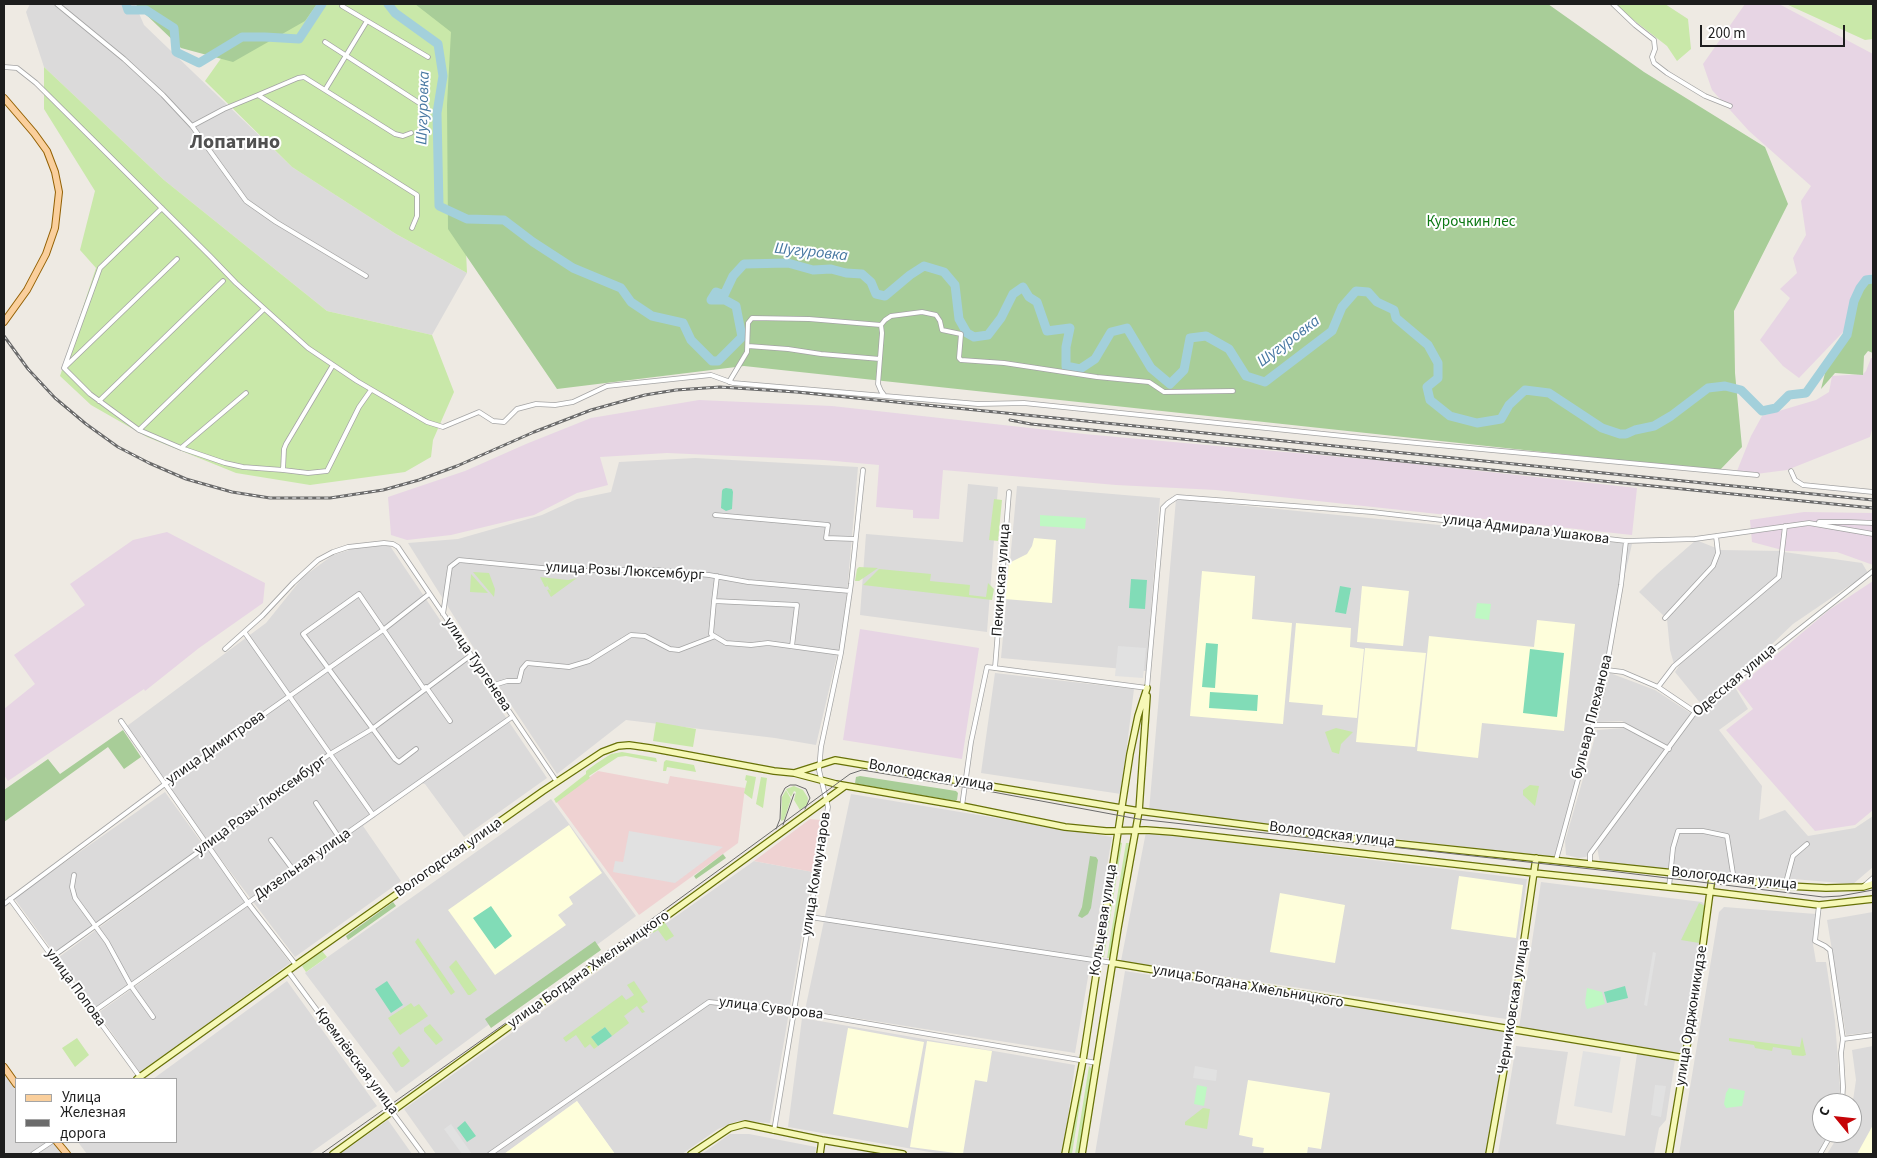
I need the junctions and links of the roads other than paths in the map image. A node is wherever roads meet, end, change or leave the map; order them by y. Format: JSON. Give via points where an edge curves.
{"nodes":[{"id":1,"x":57,"y":4,"type":"edge"},
{"id":2,"x":1613,"y":4,"type":"edge"},
{"id":3,"x":342,"y":6,"type":"dead end"},
{"id":4,"x":368,"y":21,"type":"junction"},
{"id":5,"x":325,"y":42,"type":"dead end"},
{"id":6,"x":346,"y":56,"type":"junction"},
{"id":7,"x":428,"y":57,"type":"dead end"},
{"id":8,"x":4,"y":68,"type":"edge"},
{"id":9,"x":325,"y":90,"type":"junction"},
{"id":10,"x":258,"y":95,"type":"junction"},
{"id":11,"x":4,"y":98,"type":"edge"},
{"id":12,"x":424,"y":106,"type":"dead end"},
{"id":13,"x":1730,"y":106,"type":"dead end"},
{"id":14,"x":192,"y":126,"type":"junction"},
{"id":15,"x":411,"y":132,"type":"dead end"},
{"id":16,"x":162,"y":208,"type":"junction"},
{"id":17,"x":412,"y":228,"type":"dead end"},
{"id":18,"x":177,"y":259,"type":"dead end"},
{"id":19,"x":366,"y":276,"type":"dead end"},
{"id":20,"x":223,"y":280,"type":"dead end"},
{"id":21,"x":264,"y":309,"type":"junction"},
{"id":22,"x":4,"y":322,"type":"edge"},
{"id":23,"x":881,"y":325,"type":"junction"},
{"id":24,"x":748,"y":346,"type":"junction"},
{"id":25,"x":880,"y":359,"type":"junction"},
{"id":26,"x":333,"y":365,"type":"junction"},
{"id":27,"x":64,"y":368,"type":"junction"},
{"id":28,"x":729,"y":382,"type":"junction"},
{"id":29,"x":371,"y":390,"type":"junction"},
{"id":30,"x":1233,"y":391,"type":"dead end"},
{"id":31,"x":246,"y":392,"type":"dead end"},
{"id":32,"x":885,"y":396,"type":"junction"},
{"id":33,"x":99,"y":401,"type":"junction"},
{"id":34,"x":139,"y":430,"type":"junction"},
{"id":35,"x":181,"y":448,"type":"junction"},
{"id":36,"x":283,"y":470,"type":"junction"},
{"id":37,"x":863,"y":470,"type":"dead end"},
{"id":38,"x":1790,"y":471,"type":"dead end"},
{"id":39,"x":1757,"y":475,"type":"dead end"},
{"id":40,"x":1008,"y":492,"type":"dead end"},
{"id":41,"x":1873,"y":492,"type":"edge"},
{"id":42,"x":1177,"y":497,"type":"joint"},
{"id":43,"x":714,"y":515,"type":"dead end"},
{"id":44,"x":1809,"y":522,"type":"junction"},
{"id":45,"x":1873,"y":523,"type":"edge"},
{"id":46,"x":1784,"y":526,"type":"junction"},
{"id":47,"x":1873,"y":534,"type":"edge"},
{"id":48,"x":1716,"y":536,"type":"junction"},
{"id":49,"x":855,"y":539,"type":"junction"},
{"id":50,"x":1626,"y":542,"type":"junction"},
{"id":51,"x":1873,"y":572,"type":"edge"},
{"id":52,"x":717,"y":576,"type":"junction"},
{"id":53,"x":850,"y":591,"type":"junction"},
{"id":54,"x":429,"y":594,"type":"junction"},
{"id":55,"x":714,"y":601,"type":"junction"},
{"id":56,"x":443,"y":614,"type":"junction"},
{"id":57,"x":1665,"y":618,"type":"dead end"},
{"id":58,"x":383,"y":630,"type":"junction"},
{"id":59,"x":245,"y":633,"type":"junction"},
{"id":60,"x":713,"y":637,"type":"junction"},
{"id":61,"x":792,"y":646,"type":"junction"},
{"id":62,"x":226,"y":649,"type":"dead end"},
{"id":63,"x":840,"y":652,"type":"junction"},
{"id":64,"x":470,"y":656,"type":"junction"},
{"id":65,"x":329,"y":667,"type":"junction"},
{"id":66,"x":995,"y":668,"type":"junction"},
{"id":67,"x":1608,"y":670,"type":"junction"},
{"id":68,"x":491,"y":686,"type":"junction"},
{"id":69,"x":1658,"y":687,"type":"junction"},
{"id":70,"x":425,"y":688,"type":"junction"},
{"id":71,"x":1148,"y":688,"type":"junction"},
{"id":72,"x":289,"y":696,"type":"junction"},
{"id":73,"x":1695,"y":712,"type":"junction"},
{"id":74,"x":512,"y":717,"type":"junction"},
{"id":75,"x":121,"y":721,"type":"dead end"},
{"id":76,"x":450,"y":721,"type":"dead end"},
{"id":77,"x":1593,"y":725,"type":"junction"},
{"id":78,"x":372,"y":729,"type":"junction"},
{"id":79,"x":416,"y":749,"type":"dead end"},
{"id":80,"x":1669,"y":749,"type":"junction"},
{"id":81,"x":330,"y":754,"type":"junction"},
{"id":82,"x":819,"y":765,"type":"junction"},
{"id":83,"x":794,"y":773,"type":"junction"},
{"id":84,"x":821,"y":780,"type":"junction"},
{"id":85,"x":964,"y":781,"type":"junction"},
{"id":86,"x":557,"y":782,"type":"junction"},
{"id":87,"x":165,"y":784,"type":"junction"},
{"id":88,"x":845,"y":786,"type":"junction"},
{"id":89,"x":827,"y":799,"type":"junction"},
{"id":90,"x":316,"y":803,"type":"dead end"},
{"id":91,"x":962,"y":806,"type":"junction"},
{"id":92,"x":1121,"y":809,"type":"junction"},
{"id":93,"x":1139,"y":812,"type":"junction"},
{"id":94,"x":373,"y":816,"type":"junction"},
{"id":95,"x":1118,"y":830,"type":"junction"},
{"id":96,"x":1136,"y":830,"type":"junction"},
{"id":97,"x":340,"y":839,"type":"junction"},
{"id":98,"x":271,"y":840,"type":"dead end"},
{"id":99,"x":1806,"y":844,"type":"dead end"},
{"id":100,"x":208,"y":845,"type":"junction"},
{"id":101,"x":1560,"y":847,"type":"junction"},
{"id":102,"x":1536,"y":858,"type":"junction"},
{"id":103,"x":1556,"y":860,"type":"junction"},
{"id":104,"x":1565,"y":861,"type":"junction"},
{"id":105,"x":1590,"y":864,"type":"junction"},
{"id":106,"x":294,"y":871,"type":"junction"},
{"id":107,"x":1671,"y":872,"type":"junction"},
{"id":108,"x":1534,"y":873,"type":"junction"},
{"id":109,"x":74,"y":875,"type":"dead end"},
{"id":110,"x":1712,"y":877,"type":"junction"},
{"id":111,"x":1873,"y":878,"type":"edge"},
{"id":112,"x":1734,"y":880,"type":"junction"},
{"id":113,"x":1873,"y":884,"type":"edge"},
{"id":114,"x":1785,"y":886,"type":"junction"},
{"id":115,"x":1669,"y":887,"type":"junction"},
{"id":116,"x":1863,"y":887,"type":"junction"},
{"id":117,"x":1711,"y":893,"type":"junction"},
{"id":118,"x":10,"y":899,"type":"junction"},
{"id":119,"x":1873,"y":899,"type":"edge"},
{"id":120,"x":248,"y":903,"type":"junction"},
{"id":121,"x":4,"y":904,"type":"edge"},
{"id":122,"x":1819,"y":905,"type":"junction"},
{"id":123,"x":810,"y":917,"type":"junction"},
{"id":124,"x":95,"y":926,"type":"junction"},
{"id":125,"x":52,"y":957,"type":"junction"},
{"id":126,"x":1097,"y":961,"type":"junction"},
{"id":127,"x":1113,"y":964,"type":"junction"},
{"id":128,"x":296,"y":965,"type":"junction"},
{"id":129,"x":288,"y":971,"type":"junction"},
{"id":130,"x":131,"y":986,"type":"junction"},
{"id":131,"x":795,"y":1011,"type":"junction"},
{"id":132,"x":93,"y":1012,"type":"junction"},
{"id":133,"x":153,"y":1017,"type":"dead end"},
{"id":134,"x":1511,"y":1030,"type":"junction"},
{"id":135,"x":1873,"y":1035,"type":"edge"},
{"id":136,"x":1843,"y":1039,"type":"junction"},
{"id":137,"x":1685,"y":1058,"type":"junction"},
{"id":138,"x":1083,"y":1060,"type":"junction"},
{"id":139,"x":1097,"y":1063,"type":"junction"},
{"id":140,"x":4,"y":1066,"type":"edge"},
{"id":141,"x":138,"y":1078,"type":"edge"},
{"id":142,"x":15,"y":1082,"type":"edge"},
{"id":143,"x":1843,"y":1093,"type":"edge"},
{"id":144,"x":393,"y":1112,"type":"junction"},
{"id":145,"x":774,"y":1131,"type":"junction"},
{"id":146,"x":822,"y":1140,"type":"junction"},
{"id":147,"x":50,"y":1143,"type":"edge"},
{"id":148,"x":58,"y":1143,"type":"edge"},
{"id":149,"x":1826,"y":1143,"type":"edge"},
{"id":150,"x":33,"y":1154,"type":"edge"},
{"id":151,"x":66,"y":1154,"type":"edge"},
{"id":152,"x":332,"y":1154,"type":"edge"},
{"id":153,"x":423,"y":1154,"type":"edge"},
{"id":154,"x":490,"y":1154,"type":"edge"},
{"id":155,"x":691,"y":1154,"type":"edge"},
{"id":156,"x":820,"y":1154,"type":"edge"},
{"id":157,"x":903,"y":1154,"type":"edge"},
{"id":158,"x":1066,"y":1154,"type":"edge"},
{"id":159,"x":1082,"y":1154,"type":"edge"},
{"id":160,"x":1489,"y":1154,"type":"edge"},
{"id":161,"x":1668,"y":1154,"type":"edge"},
{"id":162,"x":1820,"y":1154,"type":"edge"}],
"edges":[{"from":1,"to":14,"type":"street","via":[[124,59]]},
{"from":2,"to":13,"type":"street","via":[[1654,40],[1654,63],[1705,96]]},
{"from":3,"to":4,"type":"street"},
{"from":4,"to":6,"type":"street"},
{"from":4,"to":7,"type":"street"},
{"from":5,"to":6,"type":"street"},
{"from":6,"to":9,"type":"street"},
{"from":6,"to":12,"type":"street"},
{"from":8,"to":16,"type":"street","via":[[17,68],[26,74]]},
{"from":9,"to":10,"type":"street","via":[[298,78]]},
{"from":9,"to":15,"type":"street","via":[[395,134],[403,136]]},
{"from":10,"to":14,"type":"street"},
{"from":10,"to":17,"type":"street","via":[[417,195],[417,216]]},
{"from":11,"to":22,"type":"main road","via":[[47,151],[59,192],[57,221],[51,242],[26,290]]},
{"from":14,"to":19,"type":"street","via":[[246,201]]},
{"from":16,"to":21,"type":"street"},
{"from":16,"to":27,"type":"street","via":[[100,268]]},
{"from":18,"to":27,"type":"street"},
{"from":20,"to":33,"type":"street"},
{"from":21,"to":26,"type":"street","via":[[284,329]]},
{"from":21,"to":34,"type":"street"},
{"from":23,"to":24,"type":"street","via":[[755,317],[748,323]]},
{"from":23,"to":25,"type":"street"},
{"from":23,"to":30,"type":"street","via":[[888,318],[900,314],[929,312],[939,318],[942,330],[961,334],[961,360],[1148,382],[1164,392]]},
{"from":24,"to":25,"type":"street"},
{"from":24,"to":28,"type":"street"},
{"from":25,"to":32,"type":"street","via":[[878,384]]},
{"from":26,"to":29,"type":"street"},
{"from":26,"to":36,"type":"street","via":[[286,444]]},
{"from":27,"to":33,"type":"street"},
{"from":28,"to":29,"type":"street","via":[[718,376],[703,375],[607,386],[573,402],[536,404],[517,409],[504,422],[493,422],[479,412],[443,427],[427,422]]},
{"from":28,"to":32,"type":"street"},
{"from":29,"to":36,"type":"street","via":[[326,471]]},
{"from":31,"to":35,"type":"street"},
{"from":32,"to":39,"type":"street","via":[[978,404],[1024,403]]},
{"from":33,"to":34,"type":"street"},
{"from":34,"to":35,"type":"street"},
{"from":35,"to":36,"type":"street","via":[[243,467]]},
{"from":37,"to":49,"type":"street","name":"улица Коммунаров"},
{"from":38,"to":41,"type":"street","via":[[1803,485]]},
{"from":40,"to":66,"type":"street","name":"Пекинская улица"},
{"from":42,"to":50,"type":"street","name":"улица Адмирала Ушакова","via":[[1372,512]]},
{"from":42,"to":71,"type":"street","name":"Кольцевая улица","via":[[1163,508]]},
{"from":43,"to":49,"type":"street","via":[[828,524],[826,538]]},
{"from":44,"to":45,"type":"street"},
{"from":44,"to":46,"type":"street","name":"улица Адмирала Ушакова"},
{"from":44,"to":47,"type":"street","name":"улица Адмирала Ушакова"},
{"from":46,"to":48,"type":"street","name":"улица Адмирала Ушакова"},
{"from":46,"to":69,"type":"street","via":[[1779,577],[1674,666]]},
{"from":48,"to":50,"type":"street","name":"улица Адмирала Ушакова"},
{"from":48,"to":57,"type":"street","via":[[1718,552],[1713,566]]},
{"from":49,"to":53,"type":"street","name":"улица Коммунаров"},
{"from":50,"to":67,"type":"street","name":"бульвар Плеханова"},
{"from":51,"to":73,"type":"street","name":"Одесская улица"},
{"from":52,"to":53,"type":"street","name":"улица Розы Люксембург"},
{"from":52,"to":55,"type":"street"},
{"from":52,"to":56,"type":"street","name":"улица Розы Люксембург","via":[[656,570],[584,572],[459,560],[450,567]]},
{"from":53,"to":63,"type":"street","name":"улица Коммунаров"},
{"from":54,"to":56,"type":"street","name":"улица Тургенева"},
{"from":54,"to":58,"type":"street","name":"улица Димитрова"},
{"from":54,"to":59,"type":"street","name":"улица Тургенева","via":[[398,548],[389,542],[348,547],[318,560],[304,571]]},
{"from":55,"to":60,"type":"street","via":[[710,631]]},
{"from":55,"to":61,"type":"street","via":[[797,605]]},
{"from":56,"to":64,"type":"street","name":"улица Тургенева"},
{"from":58,"to":65,"type":"street","name":"улица Димитрова"},
{"from":58,"to":65,"type":"street","via":[[359,594],[303,634]]},
{"from":58,"to":70,"type":"street"},
{"from":59,"to":62,"type":"street"},
{"from":59,"to":72,"type":"street"},
{"from":60,"to":61,"type":"street","via":[[726,643]]},
{"from":60,"to":68,"type":"street","via":[[680,650],[670,650],[645,636],[631,634],[589,661],[569,667],[528,663],[522,669],[519,681]]},
{"from":61,"to":63,"type":"street"},
{"from":63,"to":82,"type":"street","name":"улица Коммунаров"},
{"from":64,"to":68,"type":"street","name":"улица Тургенева"},
{"from":64,"to":70,"type":"street","name":"улица Розы Люксембург"},
{"from":65,"to":72,"type":"street","name":"улица Димитрова"},
{"from":65,"to":78,"type":"street"},
{"from":66,"to":71,"type":"street"},
{"from":66,"to":85,"type":"street","via":[[987,667]]},
{"from":67,"to":69,"type":"street","via":[[1623,672]]},
{"from":67,"to":77,"type":"street","name":"бульвар Плеханова"},
{"from":68,"to":74,"type":"street","name":"улица Тургенева"},
{"from":69,"to":73,"type":"street"},
{"from":70,"to":76,"type":"street"},
{"from":70,"to":78,"type":"street","name":"улица Розы Люксембург"},
{"from":71,"to":92,"type":"main road","name":"Кольцевая улица","via":[[1138,716]]},
{"from":71,"to":93,"type":"main road","name":"Кольцевая улица"},
{"from":72,"to":81,"type":"street"},
{"from":72,"to":87,"type":"street","name":"улица Димитрова"},
{"from":73,"to":80,"type":"street","name":"Одесская улица"},
{"from":74,"to":86,"type":"street","name":"улица Тургенева"},
{"from":74,"to":94,"type":"street","name":"Дизельная улица"},
{"from":75,"to":87,"type":"street"},
{"from":77,"to":80,"type":"street","via":[[1624,725]]},
{"from":77,"to":101,"type":"street","name":"бульвар Плеханова"},
{"from":78,"to":79,"type":"street","via":[[398,762]]},
{"from":78,"to":81,"type":"street","name":"улица Розы Люксембург"},
{"from":80,"to":105,"type":"street","name":"Одесская улица","via":[[1590,854]]},
{"from":81,"to":94,"type":"street"},
{"from":81,"to":100,"type":"street","name":"улица Розы Люксембург"},
{"from":82,"to":83,"type":"main road","name":"Вологодская улица"},
{"from":82,"to":84,"type":"street","name":"улица Коммунаров"},
{"from":82,"to":85,"type":"main road","name":"Вологодская улица","via":[[835,760]]},
{"from":83,"to":84,"type":"main road","name":"Вологодская улица"},
{"from":83,"to":86,"type":"main road","name":"Вологодская улица","via":[[629,745],[602,752]]},
{"from":84,"to":88,"type":"main road","name":"Вологодская улица"},
{"from":84,"to":89,"type":"street","name":"улица Коммунаров"},
{"from":85,"to":91,"type":"street"},
{"from":85,"to":92,"type":"main road","name":"Вологодская улица"},
{"from":86,"to":128,"type":"main road","name":"Вологодская улица"},
{"from":87,"to":100,"type":"street"},
{"from":87,"to":118,"type":"street","name":"улица Димитрова"},
{"from":88,"to":89,"type":"main road","name":"улица Богдана Хмельницкого"},
{"from":88,"to":91,"type":"main road","name":"Вологодская улица"},
{"from":89,"to":123,"type":"street","name":"улица Коммунаров"},
{"from":89,"to":144,"type":"main road","name":"улица Богдана Хмельницкого"},
{"from":90,"to":97,"type":"street"},
{"from":91,"to":95,"type":"main road","name":"Вологодская улица","via":[[1064,827]]},
{"from":92,"to":93,"type":"main road","name":"Вологодская улица"},
{"from":92,"to":95,"type":"main road","name":"Кольцевая улица"},
{"from":93,"to":96,"type":"main road","name":"Кольцевая улица"},
{"from":93,"to":102,"type":"main road","name":"Вологодская улица"},
{"from":94,"to":97,"type":"street","name":"Дизельная улица"},
{"from":95,"to":96,"type":"main road","name":"Вологодская улица"},
{"from":95,"to":126,"type":"main road","name":"Кольцевая улица"},
{"from":96,"to":108,"type":"main road","name":"Вологодская улица"},
{"from":96,"to":127,"type":"main road","name":"Кольцевая улица"},
{"from":97,"to":106,"type":"street","name":"Дизельная улица"},
{"from":98,"to":106,"type":"street"},
{"from":99,"to":114,"type":"street","via":[[1793,856]]},
{"from":100,"to":120,"type":"street"},
{"from":100,"to":124,"type":"street","name":"улица Розы Люксембург"},
{"from":101,"to":103,"type":"street","name":"бульвар Плеханова"},
{"from":101,"to":104,"type":"street"},
{"from":102,"to":103,"type":"main road","name":"Вологодская улица"},
{"from":102,"to":108,"type":"main road","name":"Черниковская улица"},
{"from":103,"to":104,"type":"main road","name":"Вологодская улица"},
{"from":104,"to":105,"type":"main road","name":"Вологодская улица"},
{"from":105,"to":107,"type":"main road","name":"Вологодская улица"},
{"from":106,"to":120,"type":"street","name":"Дизельная улица"},
{"from":107,"to":110,"type":"main road","name":"Вологодская улица"},
{"from":107,"to":112,"type":"street","via":[[1678,831],[1703,831],[1727,836]]},
{"from":107,"to":115,"type":"street"},
{"from":108,"to":115,"type":"main road","name":"Вологодская улица"},
{"from":108,"to":134,"type":"main road","name":"Черниковская улица"},
{"from":109,"to":124,"type":"street","via":[[72,887],[75,898]]},
{"from":110,"to":112,"type":"main road","name":"Вологодская улица"},
{"from":110,"to":117,"type":"main road","name":"улица Орджоникидзе"},
{"from":111,"to":116,"type":"street"},
{"from":112,"to":114,"type":"main road","name":"Вологодская улица"},
{"from":113,"to":116,"type":"main road","name":"Вологодская улица"},
{"from":114,"to":116,"type":"main road","name":"Вологодская улица"},
{"from":115,"to":117,"type":"main road","name":"Вологодская улица"},
{"from":117,"to":122,"type":"main road","name":"Вологодская улица"},
{"from":117,"to":137,"type":"main road","name":"улица Орджоникидзе"},
{"from":118,"to":121,"type":"street","name":"улица Димитрова"},
{"from":118,"to":125,"type":"street","name":"улица Попова"},
{"from":119,"to":122,"type":"main road","name":"Вологодская улица"},
{"from":120,"to":128,"type":"street"},
{"from":120,"to":130,"type":"street","name":"Дизельная улица"},
{"from":122,"to":136,"type":"street","via":[[1815,941],[1830,950]]},
{"from":123,"to":126,"type":"street","name":"улица Богдана Хмельницкого"},
{"from":123,"to":131,"type":"street","name":"улица Коммунаров"},
{"from":124,"to":125,"type":"street","name":"улица Розы Люксембург"},
{"from":124,"to":130,"type":"street"},
{"from":125,"to":132,"type":"street","name":"улица Попова"},
{"from":126,"to":127,"type":"street","name":"улица Богдана Хмельницкого"},
{"from":126,"to":138,"type":"main road","name":"Кольцевая улица"},
{"from":127,"to":134,"type":"main road","name":"улица Богдана Хмельницкого"},
{"from":127,"to":139,"type":"main road","name":"Кольцевая улица"},
{"from":128,"to":129,"type":"main road","name":"Вологодская улица"},
{"from":129,"to":141,"type":"main road","name":"Вологодская улица"},
{"from":129,"to":144,"type":"street","name":"Кремлёвская улица"},
{"from":130,"to":132,"type":"street","name":"Дизельная улица"},
{"from":130,"to":133,"type":"street"},
{"from":131,"to":138,"type":"street","name":"улица Суворова"},
{"from":131,"to":145,"type":"street","name":"улица Коммунаров"},
{"from":131,"to":154,"type":"street","name":"улица Суворова","via":[[709,1002]]},
{"from":132,"to":141,"type":"street","name":"улица Попова"},
{"from":134,"to":137,"type":"main road","name":"улица Богдана Хмельницкого"},
{"from":134,"to":160,"type":"main road","name":"Черниковская улица"},
{"from":135,"to":136,"type":"street"},
{"from":136,"to":143,"type":"street"},
{"from":137,"to":161,"type":"main road","name":"улица Орджоникидзе"},
{"from":138,"to":139,"type":"street","name":"улица Суворова"},
{"from":138,"to":158,"type":"main road","name":"Кольцевая улица"},
{"from":139,"to":159,"type":"main road","name":"Кольцевая улица"},
{"from":140,"to":142,"type":"main road"},
{"from":144,"to":152,"type":"main road","name":"улица Богдана Хмельницкого"},
{"from":144,"to":153,"type":"street","name":"Кремлёвская улица"},
{"from":145,"to":146,"type":"main road"},
{"from":145,"to":155,"type":"main road","via":[[745,1124],[730,1128]]},
{"from":146,"to":156,"type":"main road"},
{"from":146,"to":157,"type":"main road"},
{"from":147,"to":150,"type":"street"},
{"from":148,"to":151,"type":"main road"},
{"from":149,"to":162,"type":"street"}]}
